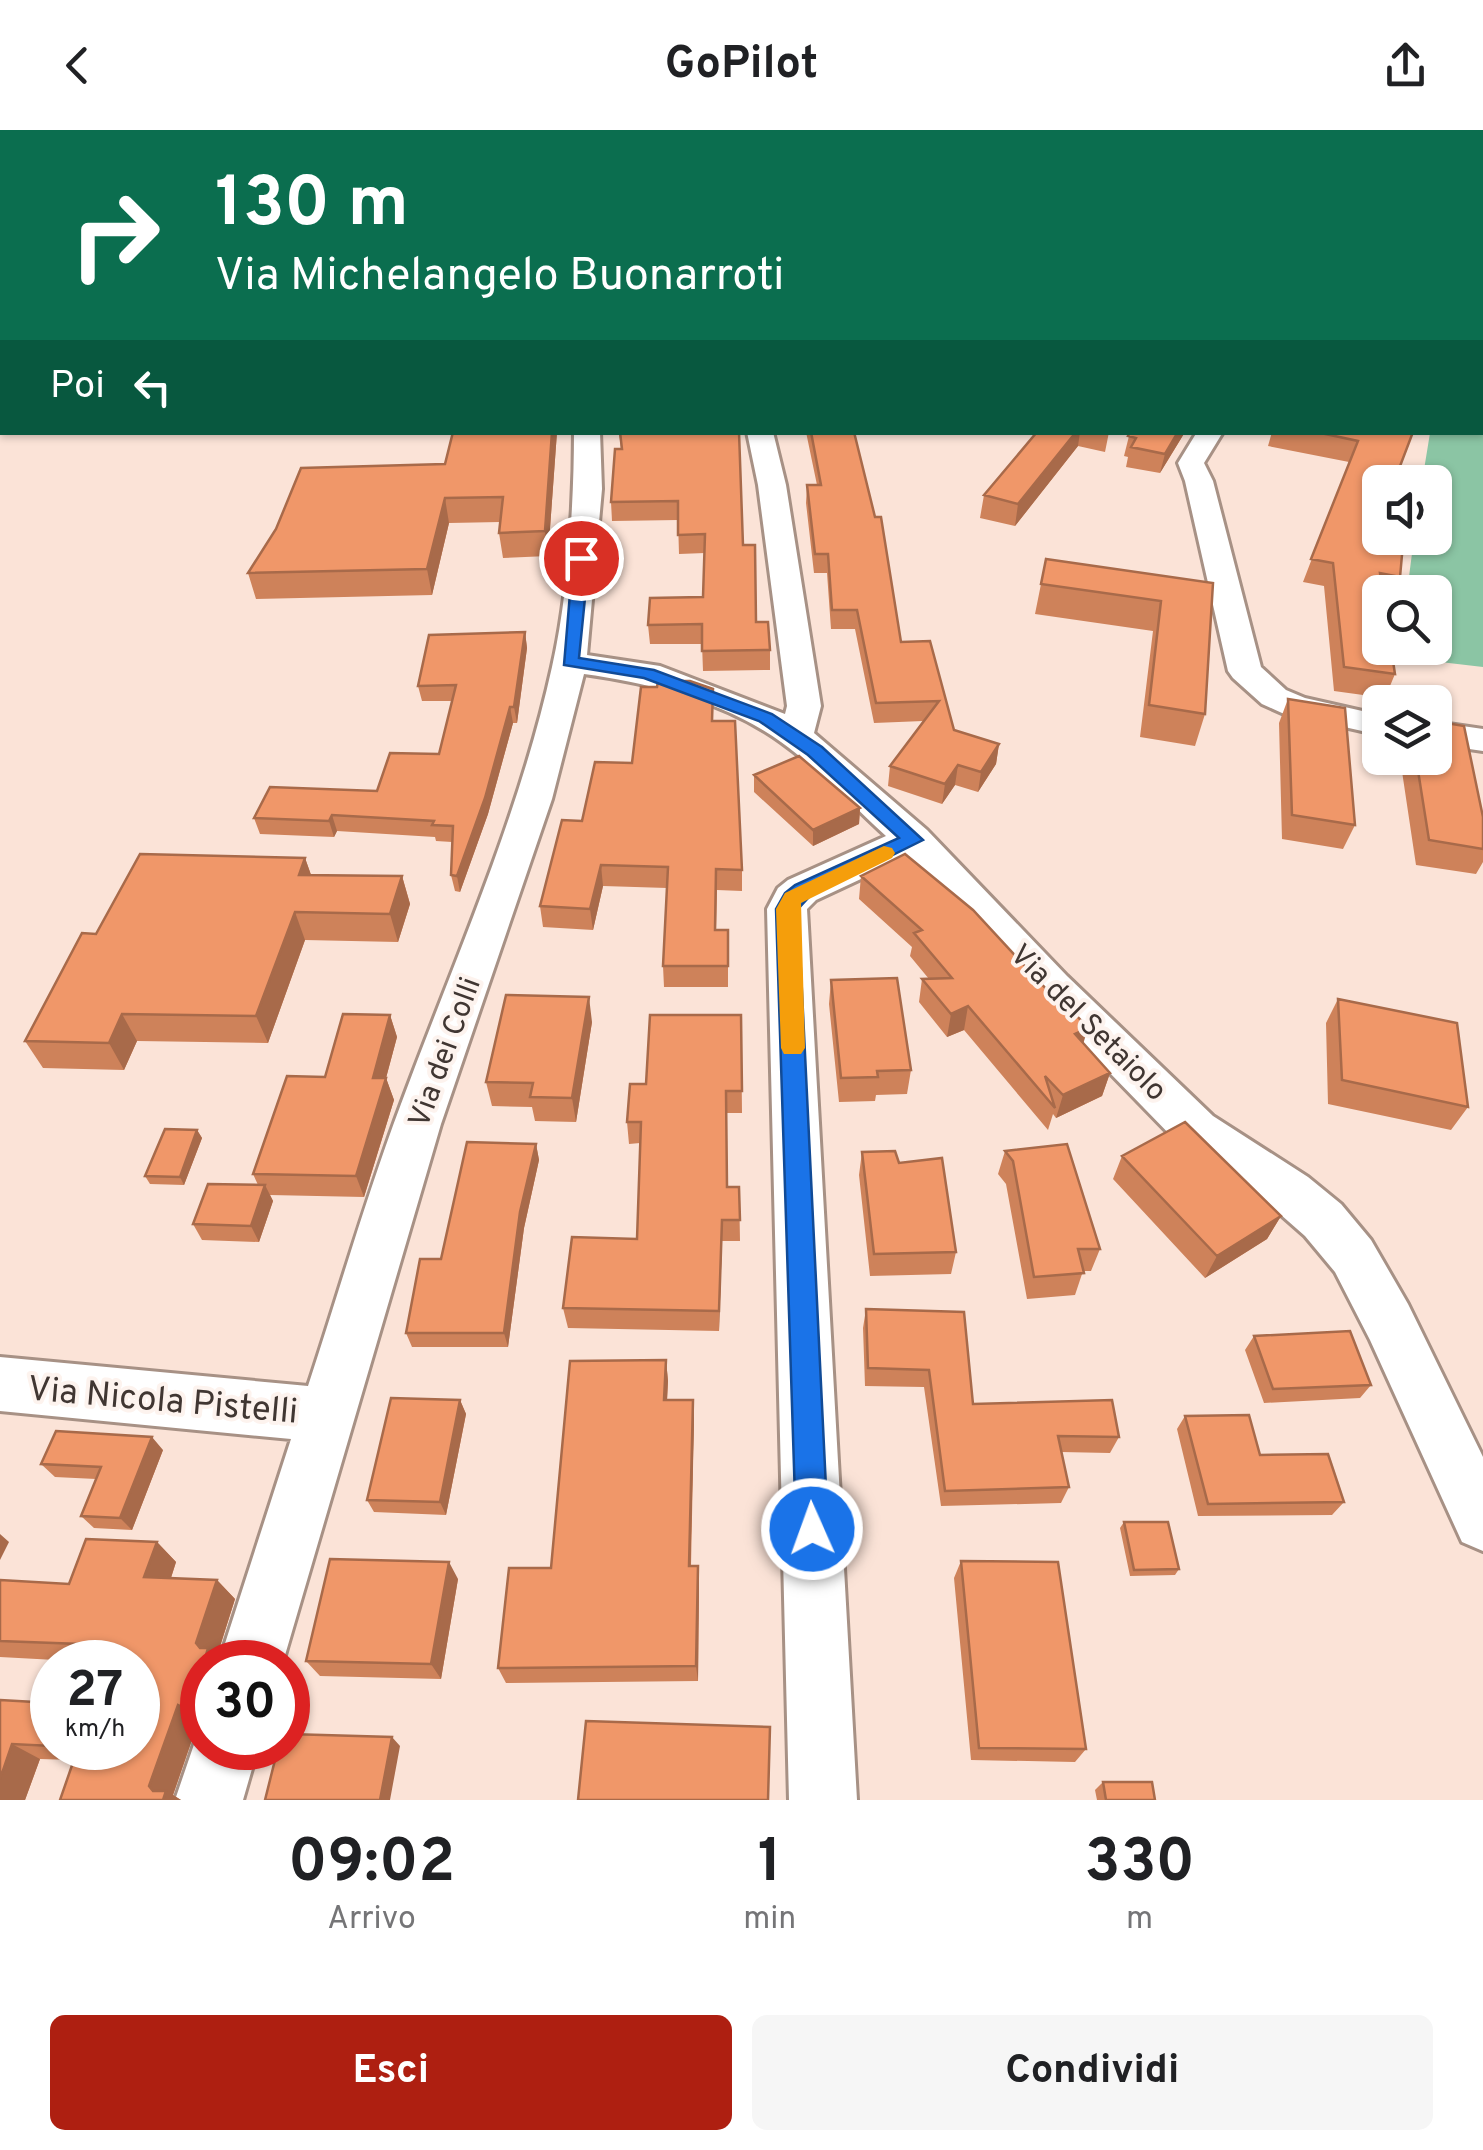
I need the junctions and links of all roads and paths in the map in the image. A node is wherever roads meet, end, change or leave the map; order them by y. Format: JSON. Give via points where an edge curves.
{"nodes":[{"id":1,"x":587,"y":435,"type":"edge"},
{"id":2,"x":761,"y":435,"type":"edge"},
{"id":3,"x":1208,"y":435,"type":"edge"},
{"id":4,"x":570,"y":662,"type":"junction"},
{"id":5,"x":1362,"y":721,"type":"edge"},
{"id":6,"x":1452,"y":735,"type":"edge"},
{"id":7,"x":796,"y":736,"type":"junction"},
{"id":8,"x":1483,"y":740,"type":"edge"},
{"id":9,"x":913,"y":840,"type":"junction"},
{"id":10,"x":0,"y":1384,"type":"edge"},
{"id":11,"x":326,"y":1415,"type":"junction"},
{"id":12,"x":1483,"y":1520,"type":"edge"},
{"id":13,"x":258,"y":1640,"type":"edge"},
{"id":14,"x":218,"y":1770,"type":"edge"},
{"id":15,"x":209,"y":1800,"type":"edge"},
{"id":16,"x":823,"y":1800,"type":"edge"}],
"edges":[{"from":1,"to":4,"type":"street","name":"Via dei Colli"},
{"from":2,"to":7,"type":"street","via":[[804,706]]},
{"from":3,"to":5,"type":"street","via":[[1191,464],[1210,475],[1244,671],[1294,706]]},
{"from":4,"to":7,"type":"street","name":"Via del Setaiolo","via":[[648,674],[766,718]]},
{"from":4,"to":11,"type":"street","name":"Via dei Colli","via":[[533,800],[417,1124]]},
{"from":6,"to":8,"type":"street"},
{"from":7,"to":9,"type":"street","name":"Via del Setaiolo"},
{"from":9,"to":12,"type":"street","name":"Via del Setaiolo","via":[[1196,1130],[1323,1220],[1353,1256],[1389,1322]]},
{"from":9,"to":16,"type":"street","via":[[802,890],[787,909]]},
{"from":10,"to":11,"type":"street","name":"Via Nicola Pistelli"},
{"from":11,"to":13,"type":"street","name":"Via dei Colli"},
{"from":14,"to":15,"type":"street"}]}
